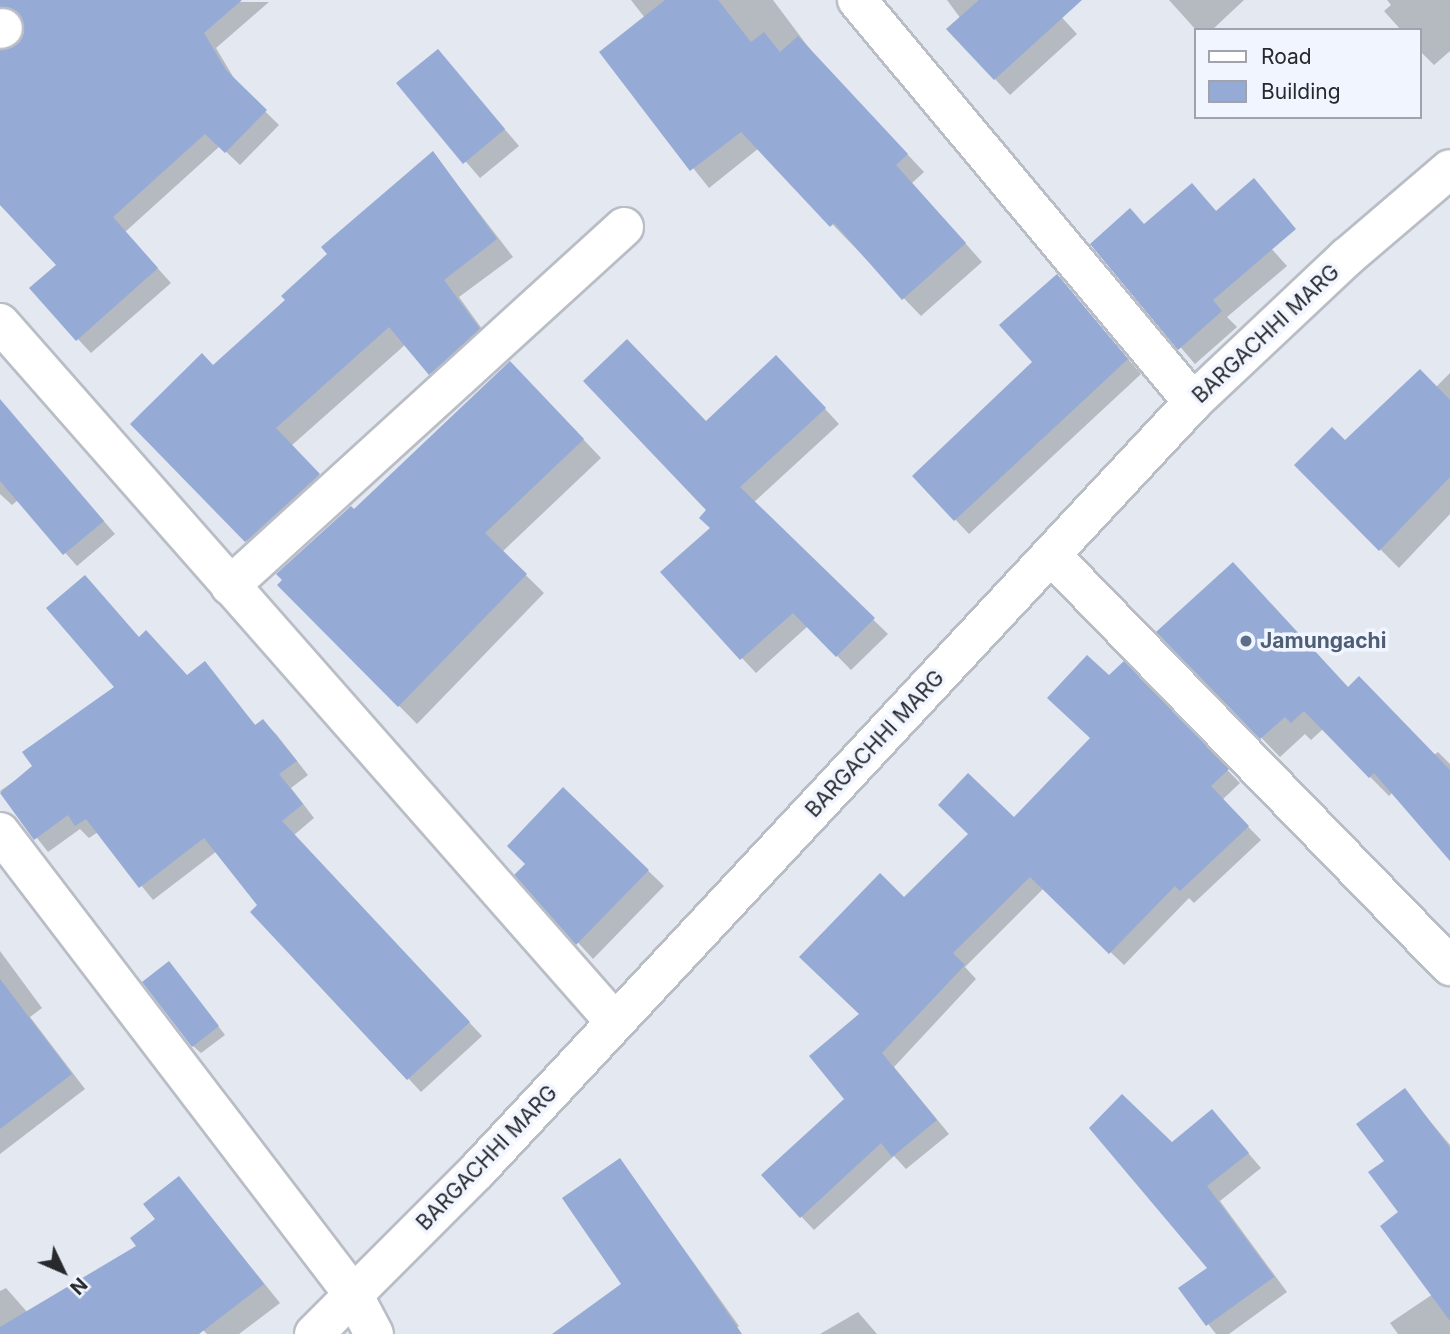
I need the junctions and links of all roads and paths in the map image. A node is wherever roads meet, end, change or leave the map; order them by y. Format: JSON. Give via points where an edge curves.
{"nodes":[{"id":1,"x":857,"y":0,"type":"edge"},
{"id":2,"x":1450,"y":169,"type":"edge"},
{"id":3,"x":624,"y":227,"type":"dead end"},
{"id":4,"x":0,"y":323,"type":"edge"},
{"id":5,"x":1193,"y":402,"type":"junction"},
{"id":6,"x":1051,"y":555,"type":"junction"},
{"id":7,"x":230,"y":586,"type":"junction"},
{"id":8,"x":0,"y":832,"type":"edge"},
{"id":9,"x":1450,"y":966,"type":"edge"},
{"id":10,"x":615,"y":1022,"type":"junction"},
{"id":11,"x":353,"y":1294,"type":"junction"},
{"id":12,"x":314,"y":1334,"type":"edge"},
{"id":13,"x":374,"y":1334,"type":"edge"}],
"edges":[{"from":1,"to":5,"type":"street"},
{"from":2,"to":5,"type":"street","name":"BARGACHHI MARG","via":[[1347,257]]},
{"from":3,"to":7,"type":"street"},
{"from":4,"to":7,"type":"street"},
{"from":5,"to":6,"type":"street","name":"BARGACHHI MARG"},
{"from":6,"to":9,"type":"street"},
{"from":6,"to":10,"type":"street","name":"BARGACHHI MARG"},
{"from":7,"to":10,"type":"street"},
{"from":8,"to":11,"type":"street"},
{"from":10,"to":11,"type":"street","name":"BARGACHHI MARG"},
{"from":11,"to":12,"type":"street","name":"BARGACHHI MARG"},
{"from":11,"to":13,"type":"street"}]}
